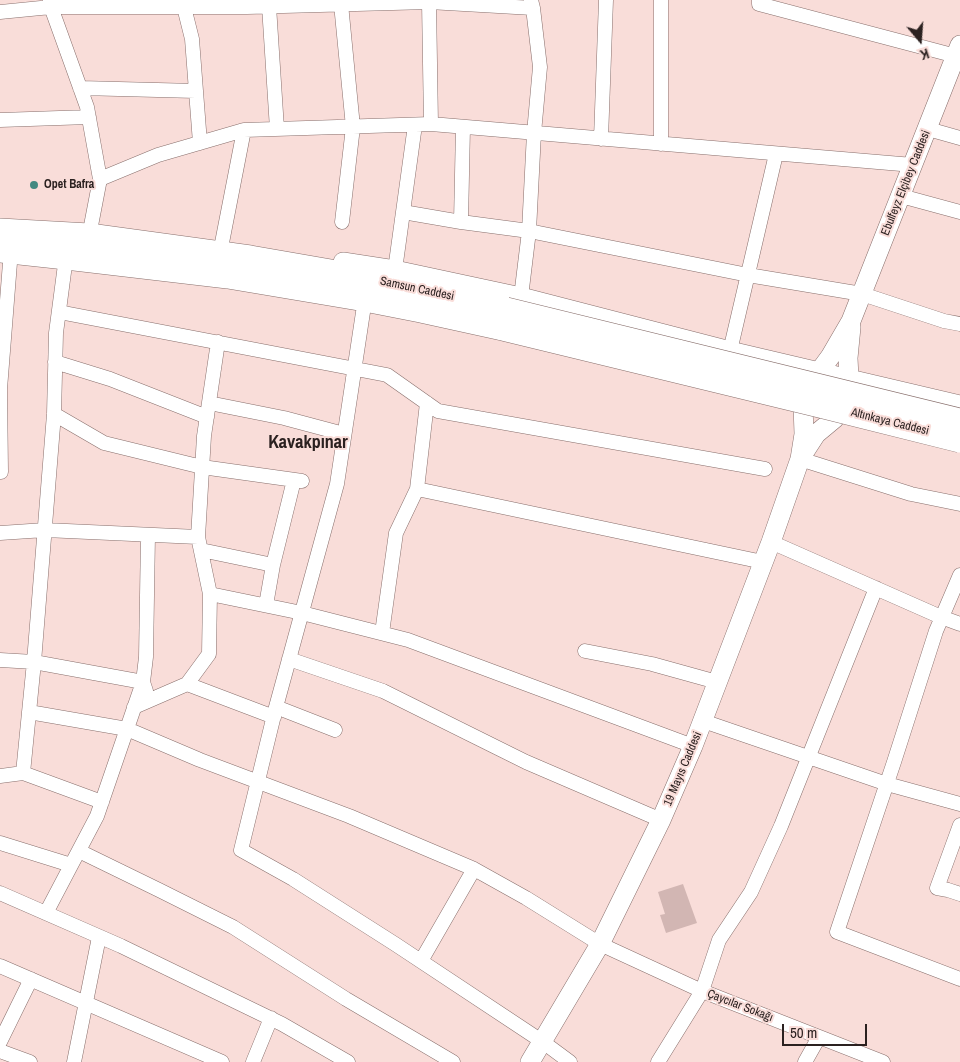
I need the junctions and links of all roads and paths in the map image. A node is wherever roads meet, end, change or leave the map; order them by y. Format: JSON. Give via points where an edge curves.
{"nodes":[{"id":1,"x":606,"y":0,"type":"edge"},
{"id":2,"x":661,"y":0,"type":"edge"},
{"id":3,"x":759,"y":0,"type":"edge"},
{"id":4,"x":360,"y":2,"type":"edge"},
{"id":5,"x":429,"y":2,"type":"junction"},
{"id":6,"x":220,"y":3,"type":"edge"},
{"id":7,"x":300,"y":3,"type":"edge"},
{"id":8,"x":51,"y":4,"type":"edge"},
{"id":9,"x":122,"y":4,"type":"edge"},
{"id":10,"x":184,"y":4,"type":"edge"},
{"id":11,"x":264,"y":4,"type":"edge"},
{"id":12,"x":341,"y":4,"type":"junction"},
{"id":13,"x":532,"y":4,"type":"edge"},
{"id":14,"x":0,"y":12,"type":"edge"},
{"id":15,"x":959,"y":48,"type":"edge"},
{"id":16,"x":954,"y":79,"type":"edge"},
{"id":17,"x":80,"y":88,"type":"junction"},
{"id":18,"x":196,"y":91,"type":"junction"},
{"id":19,"x":89,"y":117,"type":"junction"},
{"id":20,"x":0,"y":120,"type":"edge"},
{"id":21,"x":431,"y":124,"type":"junction"},
{"id":22,"x":414,"y":125,"type":"junction"},
{"id":23,"x":353,"y":127,"type":"junction"},
{"id":24,"x":463,"y":127,"type":"junction"},
{"id":25,"x":277,"y":129,"type":"junction"},
{"id":26,"x":928,"y":129,"type":"junction"},
{"id":27,"x":244,"y":130,"type":"junction"},
{"id":28,"x":534,"y":133,"type":"junction"},
{"id":29,"x":960,"y":138,"type":"edge"},
{"id":30,"x":601,"y":139,"type":"junction"},
{"id":31,"x":200,"y":143,"type":"junction"},
{"id":32,"x":661,"y":144,"type":"junction"},
{"id":33,"x":776,"y":154,"type":"junction"},
{"id":34,"x":913,"y":165,"type":"junction"},
{"id":35,"x":100,"y":178,"type":"junction"},
{"id":36,"x":901,"y":196,"type":"junction"},
{"id":37,"x":403,"y":212,"type":"junction"},
{"id":38,"x":960,"y":212,"type":"edge"},
{"id":39,"x":342,"y":222,"type":"dead end"},
{"id":40,"x":461,"y":222,"type":"junction"},
{"id":41,"x":529,"y":232,"type":"junction"},
{"id":42,"x":89,"y":236,"type":"junction"},
{"id":43,"x":4,"y":244,"type":"edge"},
{"id":44,"x":220,"y":253,"type":"junction"},
{"id":45,"x":66,"y":256,"type":"junction"},
{"id":46,"x":250,"y":258,"type":"junction"},
{"id":47,"x":396,"y":270,"type":"junction"},
{"id":48,"x":748,"y":275,"type":"junction"},
{"id":49,"x":862,"y":294,"type":"junction"},
{"id":50,"x":364,"y":304,"type":"junction"},
{"id":51,"x":59,"y":312,"type":"junction"},
{"id":52,"x":510,"y":312,"type":"junction"},
{"id":53,"x":851,"y":321,"type":"junction"},
{"id":54,"x":960,"y":324,"type":"edge"},
{"id":55,"x":2,"y":337,"type":"edge"},
{"id":56,"x":218,"y":342,"type":"junction"},
{"id":57,"x":730,"y":351,"type":"junction"},
{"id":58,"x":55,"y":362,"type":"junction"},
{"id":59,"x":354,"y":368,"type":"junction"},
{"id":60,"x":849,"y":378,"type":"junction"},
{"id":61,"x":0,"y":389,"type":"edge"},
{"id":62,"x":822,"y":399,"type":"junction"},
{"id":63,"x":427,"y":403,"type":"junction"},
{"id":64,"x":960,"y":405,"type":"edge"},
{"id":65,"x":208,"y":410,"type":"junction"},
{"id":66,"x":54,"y":414,"type":"junction"},
{"id":67,"x":960,"y":421,"type":"edge"},
{"id":68,"x":344,"y":434,"type":"junction"},
{"id":69,"x":960,"y":440,"type":"edge"},
{"id":70,"x":0,"y":441,"type":"edge"},
{"id":71,"x":960,"y":452,"type":"edge"},
{"id":72,"x":800,"y":459,"type":"junction"},
{"id":73,"x":202,"y":467,"type":"junction"},
{"id":74,"x":765,"y":469,"type":"dead end"},
{"id":75,"x":1,"y":472,"type":"edge"},
{"id":76,"x":418,"y":489,"type":"junction"},
{"id":77,"x":960,"y":504,"type":"edge"},
{"id":78,"x":45,"y":530,"type":"junction"},
{"id":79,"x":0,"y":533,"type":"edge"},
{"id":80,"x":148,"y":535,"type":"junction"},
{"id":81,"x":771,"y":542,"type":"junction"},
{"id":82,"x":200,"y":544,"type":"junction"},
{"id":83,"x":763,"y":562,"type":"junction"},
{"id":84,"x":273,"y":565,"type":"junction"},
{"id":85,"x":960,"y":575,"type":"edge"},
{"id":86,"x":876,"y":588,"type":"junction"},
{"id":87,"x":210,"y":594,"type":"junction"},
{"id":88,"x":266,"y":605,"type":"junction"},
{"id":89,"x":302,"y":613,"type":"junction"},
{"id":90,"x":941,"y":617,"type":"junction"},
{"id":91,"x":960,"y":624,"type":"edge"},
{"id":92,"x":382,"y":633,"type":"junction"},
{"id":93,"x":585,"y":652,"type":"dead end"},
{"id":94,"x":289,"y":659,"type":"junction"},
{"id":95,"x":0,"y":660,"type":"edge"},
{"id":96,"x":34,"y":662,"type":"junction"},
{"id":97,"x":143,"y":682,"type":"junction"},
{"id":98,"x":717,"y":682,"type":"junction"},
{"id":99,"x":187,"y":684,"type":"junction"},
{"id":100,"x":150,"y":701,"type":"junction"},
{"id":101,"x":134,"y":707,"type":"junction"},
{"id":102,"x":29,"y":712,"type":"junction"},
{"id":103,"x":275,"y":712,"type":"junction"},
{"id":104,"x":703,"y":721,"type":"junction"},
{"id":105,"x":127,"y":728,"type":"junction"},
{"id":106,"x":335,"y":730,"type":"dead end"},
{"id":107,"x":693,"y":746,"type":"junction"},
{"id":108,"x":809,"y":757,"type":"junction"},
{"id":109,"x":23,"y":773,"type":"junction"},
{"id":110,"x":0,"y":776,"type":"edge"},
{"id":111,"x":257,"y":781,"type":"junction"},
{"id":112,"x":887,"y":784,"type":"junction"},
{"id":113,"x":102,"y":802,"type":"junction"},
{"id":114,"x":959,"y":802,"type":"edge"},
{"id":115,"x":661,"y":820,"type":"junction"},
{"id":116,"x":960,"y":825,"type":"edge"},
{"id":117,"x":0,"y":843,"type":"edge"},
{"id":118,"x":79,"y":851,"type":"junction"},
{"id":119,"x":71,"y":865,"type":"junction"},
{"id":120,"x":474,"y":869,"type":"junction"},
{"id":121,"x":0,"y":892,"type":"edge"},
{"id":122,"x":960,"y":894,"type":"edge"},
{"id":123,"x":46,"y":913,"type":"junction"},
{"id":124,"x":99,"y":937,"type":"junction"},
{"id":125,"x":600,"y":944,"type":"junction"},
{"id":126,"x":421,"y":961,"type":"junction"},
{"id":127,"x":0,"y":966,"type":"edge"},
{"id":128,"x":31,"y":979,"type":"junction"},
{"id":129,"x":960,"y":980,"type":"edge"},
{"id":130,"x":702,"y":991,"type":"junction"},
{"id":131,"x":85,"y":1003,"type":"junction"},
{"id":132,"x":271,"y":1018,"type":"junction"},
{"id":133,"x":819,"y":1037,"type":"junction"},
{"id":134,"x":0,"y":1042,"type":"edge"},
{"id":135,"x":543,"y":1042,"type":"junction"},
{"id":136,"x":0,"y":1051,"type":"edge"},
{"id":137,"x":30,"y":1062,"type":"edge"},
{"id":138,"x":74,"y":1062,"type":"edge"},
{"id":139,"x":222,"y":1062,"type":"edge"},
{"id":140,"x":253,"y":1062,"type":"edge"},
{"id":141,"x":348,"y":1062,"type":"edge"},
{"id":142,"x":453,"y":1062,"type":"edge"},
{"id":143,"x":530,"y":1062,"type":"edge"},
{"id":144,"x":570,"y":1062,"type":"edge"},
{"id":145,"x":658,"y":1062,"type":"edge"},
{"id":146,"x":805,"y":1062,"type":"edge"},
{"id":147,"x":883,"y":1062,"type":"edge"}],
"edges":[{"from":1,"to":30,"type":"street"},
{"from":2,"to":32,"type":"street"},
{"from":3,"to":15,"type":"street","via":[[758,4]]},
{"from":4,"to":5,"type":"street"},
{"from":4,"to":12,"type":"street"},
{"from":5,"to":13,"type":"street"},
{"from":5,"to":21,"type":"street"},
{"from":6,"to":10,"type":"street"},
{"from":6,"to":11,"type":"street"},
{"from":7,"to":11,"type":"street"},
{"from":7,"to":12,"type":"street"},
{"from":8,"to":9,"type":"street"},
{"from":8,"to":14,"type":"street"},
{"from":8,"to":17,"type":"street"},
{"from":9,"to":10,"type":"street"},
{"from":10,"to":18,"type":"street","via":[[192,39]]},
{"from":11,"to":25,"type":"street"},
{"from":12,"to":23,"type":"street"},
{"from":13,"to":28,"type":"street","via":[[540,67]]},
{"from":15,"to":16,"type":"street","name":"Ebulfeyz Elçibey Caddesi"},
{"from":16,"to":26,"type":"street","name":"Ebulfeyz Elçibey Caddesi"},
{"from":17,"to":18,"type":"street"},
{"from":17,"to":19,"type":"street"},
{"from":18,"to":31,"type":"street"},
{"from":19,"to":20,"type":"street"},
{"from":19,"to":35,"type":"street"},
{"from":21,"to":22,"type":"street"},
{"from":21,"to":24,"type":"street"},
{"from":22,"to":23,"type":"street"},
{"from":22,"to":37,"type":"street"},
{"from":23,"to":25,"type":"street"},
{"from":23,"to":39,"type":"street"},
{"from":24,"to":28,"type":"street"},
{"from":24,"to":40,"type":"street"},
{"from":25,"to":27,"type":"street"},
{"from":26,"to":29,"type":"street"},
{"from":26,"to":34,"type":"street","name":"Ebulfeyz Elçibey Caddesi"},
{"from":27,"to":31,"type":"street"},
{"from":27,"to":44,"type":"street"},
{"from":28,"to":30,"type":"street"},
{"from":28,"to":41,"type":"street"},
{"from":30,"to":32,"type":"street"},
{"from":31,"to":35,"type":"street","via":[[158,155]]},
{"from":32,"to":33,"type":"street"},
{"from":33,"to":34,"type":"street"},
{"from":33,"to":48,"type":"street"},
{"from":34,"to":36,"type":"street","name":"Ebulfeyz Elçibey Caddesi"},
{"from":35,"to":42,"type":"street"},
{"from":36,"to":38,"type":"street"},
{"from":36,"to":49,"type":"street","name":"Ebulfeyz Elçibey Caddesi"},
{"from":37,"to":40,"type":"street"},
{"from":37,"to":47,"type":"street"},
{"from":40,"to":41,"type":"street"},
{"from":41,"to":48,"type":"street"},
{"from":41,"to":52,"type":"street"},
{"from":42,"to":43,"type":"highway","name":"Samsun Caddesi"},
{"from":42,"to":44,"type":"highway","name":"Samsun Caddesi"},
{"from":43,"to":45,"type":"highway","name":"Samsun Caddesi"},
{"from":43,"to":55,"type":"street"},
{"from":44,"to":46,"type":"highway","name":"Samsun Caddesi"},
{"from":45,"to":50,"type":"highway","name":"Samsun Caddesi","via":[[228,276]]},
{"from":45,"to":51,"type":"street"},
{"from":46,"to":47,"type":"street","via":[[338,261]]},
{"from":46,"to":52,"type":"highway","name":"Samsun Caddesi","via":[[394,283]]},
{"from":47,"to":52,"type":"street"},
{"from":48,"to":49,"type":"street"},
{"from":48,"to":57,"type":"street"},
{"from":49,"to":53,"type":"street","name":"Ebulfeyz Elçibey Caddesi"},
{"from":49,"to":54,"type":"street"},
{"from":50,"to":52,"type":"highway","name":"Samsun Caddesi","via":[[421,310]]},
{"from":50,"to":59,"type":"street"},
{"from":50,"to":62,"type":"street","via":[[492,337]]},
{"from":51,"to":56,"type":"street"},
{"from":51,"to":58,"type":"street"},
{"from":52,"to":57,"type":"street"},
{"from":52,"to":62,"type":"highway","name":"Samsun Caddesi","bridge":true},
{"from":53,"to":60,"type":"street","name":"Ebulfeyz Elçibey Caddesi"},
{"from":53,"to":62,"type":"street","name":"Ebulfeyz Elçibey Caddesi","via":[[830,357]]},
{"from":55,"to":61,"type":"street"},
{"from":56,"to":59,"type":"street"},
{"from":56,"to":65,"type":"street"},
{"from":57,"to":62,"type":"street"},
{"from":58,"to":65,"type":"street"},
{"from":58,"to":66,"type":"street"},
{"from":59,"to":63,"type":"street","via":[[387,375]]},
{"from":59,"to":68,"type":"street"},
{"from":60,"to":62,"type":"street"},
{"from":60,"to":62,"type":"street","name":"Ebulfeyz Elçibey Caddesi","via":[[848,389]]},
{"from":60,"to":64,"type":"street"},
{"from":61,"to":70,"type":"street"},
{"from":62,"to":67,"type":"highway","name":"Altınkaya Caddesi","bridge":true},
{"from":62,"to":69,"type":"highway","name":"Altınkaya Caddesi","bridge":true},
{"from":62,"to":71,"type":"street"},
{"from":62,"to":72,"type":"street","name":"19 Mayıs Caddesi","via":[[804,434]]},
{"from":62,"to":72,"type":"street","name":"19 Mayıs Caddesi","via":[[816,434]]},
{"from":63,"to":74,"type":"street","via":[[438,411]]},
{"from":63,"to":76,"type":"street"},
{"from":65,"to":68,"type":"street","via":[[284,418]]},
{"from":65,"to":73,"type":"street"},
{"from":66,"to":73,"type":"street","via":[[104,444]]},
{"from":66,"to":78,"type":"street"},
{"from":68,"to":89,"type":"street","via":[[336,484]]},
{"from":70,"to":75,"type":"street"},
{"from":72,"to":77,"type":"street","via":[[911,494]]},
{"from":72,"to":81,"type":"street","name":"19 Mayıs Caddesi"},
{"from":73,"to":82,"type":"street"},
{"from":73,"to":84,"type":"street","via":[[298,481]]},
{"from":76,"to":83,"type":"street"},
{"from":76,"to":92,"type":"street","via":[[396,533]]},
{"from":78,"to":79,"type":"street"},
{"from":78,"to":80,"type":"street"},
{"from":78,"to":96,"type":"street"},
{"from":80,"to":82,"type":"street"},
{"from":80,"to":97,"type":"street"},
{"from":81,"to":83,"type":"street","name":"19 Mayıs Caddesi"},
{"from":81,"to":86,"type":"street"},
{"from":82,"to":84,"type":"street"},
{"from":82,"to":87,"type":"street"},
{"from":83,"to":98,"type":"street","name":"19 Mayıs Caddesi"},
{"from":84,"to":88,"type":"street"},
{"from":85,"to":90,"type":"street"},
{"from":86,"to":90,"type":"street"},
{"from":86,"to":108,"type":"street"},
{"from":87,"to":88,"type":"street"},
{"from":87,"to":99,"type":"street","via":[[209,654]]},
{"from":88,"to":89,"type":"street"},
{"from":89,"to":92,"type":"street"},
{"from":89,"to":94,"type":"street"},
{"from":90,"to":91,"type":"street"},
{"from":90,"to":112,"type":"street"},
{"from":92,"to":107,"type":"street"},
{"from":93,"to":98,"type":"street","via":[[652,664]]},
{"from":94,"to":103,"type":"street"},
{"from":94,"to":115,"type":"street","via":[[383,691],[526,762]]},
{"from":95,"to":96,"type":"street"},
{"from":96,"to":97,"type":"street"},
{"from":96,"to":102,"type":"street"},
{"from":97,"to":100,"type":"street"},
{"from":97,"to":101,"type":"street"},
{"from":98,"to":104,"type":"street","name":"19 Mayıs Caddesi"},
{"from":99,"to":100,"type":"street"},
{"from":99,"to":103,"type":"street"},
{"from":100,"to":101,"type":"street"},
{"from":101,"to":105,"type":"street"},
{"from":102,"to":105,"type":"street","name":"Çaycılar Sokağı"},
{"from":102,"to":109,"type":"street"},
{"from":103,"to":106,"type":"street"},
{"from":103,"to":111,"type":"street"},
{"from":104,"to":107,"type":"street","name":"19 Mayıs Caddesi"},
{"from":104,"to":108,"type":"street"},
{"from":105,"to":111,"type":"street","name":"Çaycılar Sokağı"},
{"from":105,"to":113,"type":"street"},
{"from":107,"to":115,"type":"street","name":"19 Mayıs Caddesi"},
{"from":108,"to":112,"type":"street"},
{"from":108,"to":130,"type":"street","via":[[751,892],[719,940]]},
{"from":109,"to":110,"type":"street"},
{"from":109,"to":113,"type":"street"},
{"from":111,"to":120,"type":"street","name":"Çaycılar Sokağı"},
{"from":111,"to":126,"type":"street","via":[[241,850],[293,879]]},
{"from":112,"to":114,"type":"street"},
{"from":112,"to":129,"type":"street","via":[[837,932]]},
{"from":113,"to":118,"type":"street"},
{"from":115,"to":125,"type":"street","name":"19 Mayıs Caddesi"},
{"from":116,"to":122,"type":"street","via":[[937,888]]},
{"from":117,"to":119,"type":"street"},
{"from":118,"to":119,"type":"street"},
{"from":118,"to":142,"type":"street","via":[[233,928]]},
{"from":119,"to":123,"type":"street"},
{"from":120,"to":125,"type":"street","name":"Çaycılar Sokağı"},
{"from":120,"to":126,"type":"street"},
{"from":121,"to":123,"type":"street"},
{"from":123,"to":124,"type":"street"},
{"from":124,"to":131,"type":"street"},
{"from":124,"to":132,"type":"street"},
{"from":125,"to":130,"type":"street","name":"Çaycılar Sokağı"},
{"from":125,"to":135,"type":"street","name":"19 Mayıs Caddesi"},
{"from":126,"to":135,"type":"street"},
{"from":127,"to":128,"type":"street"},
{"from":128,"to":131,"type":"street"},
{"from":128,"to":134,"type":"street"},
{"from":130,"to":133,"type":"street","name":"Çaycılar Sokağı"},
{"from":130,"to":145,"type":"street"},
{"from":131,"to":138,"type":"street"},
{"from":131,"to":139,"type":"street"},
{"from":132,"to":140,"type":"street"},
{"from":132,"to":141,"type":"street"},
{"from":133,"to":146,"type":"street"},
{"from":133,"to":147,"type":"street","name":"Çaycılar Sokağı"},
{"from":135,"to":143,"type":"street","name":"19 Mayıs Caddesi"},
{"from":135,"to":144,"type":"street"},
{"from":136,"to":137,"type":"street"}]}
